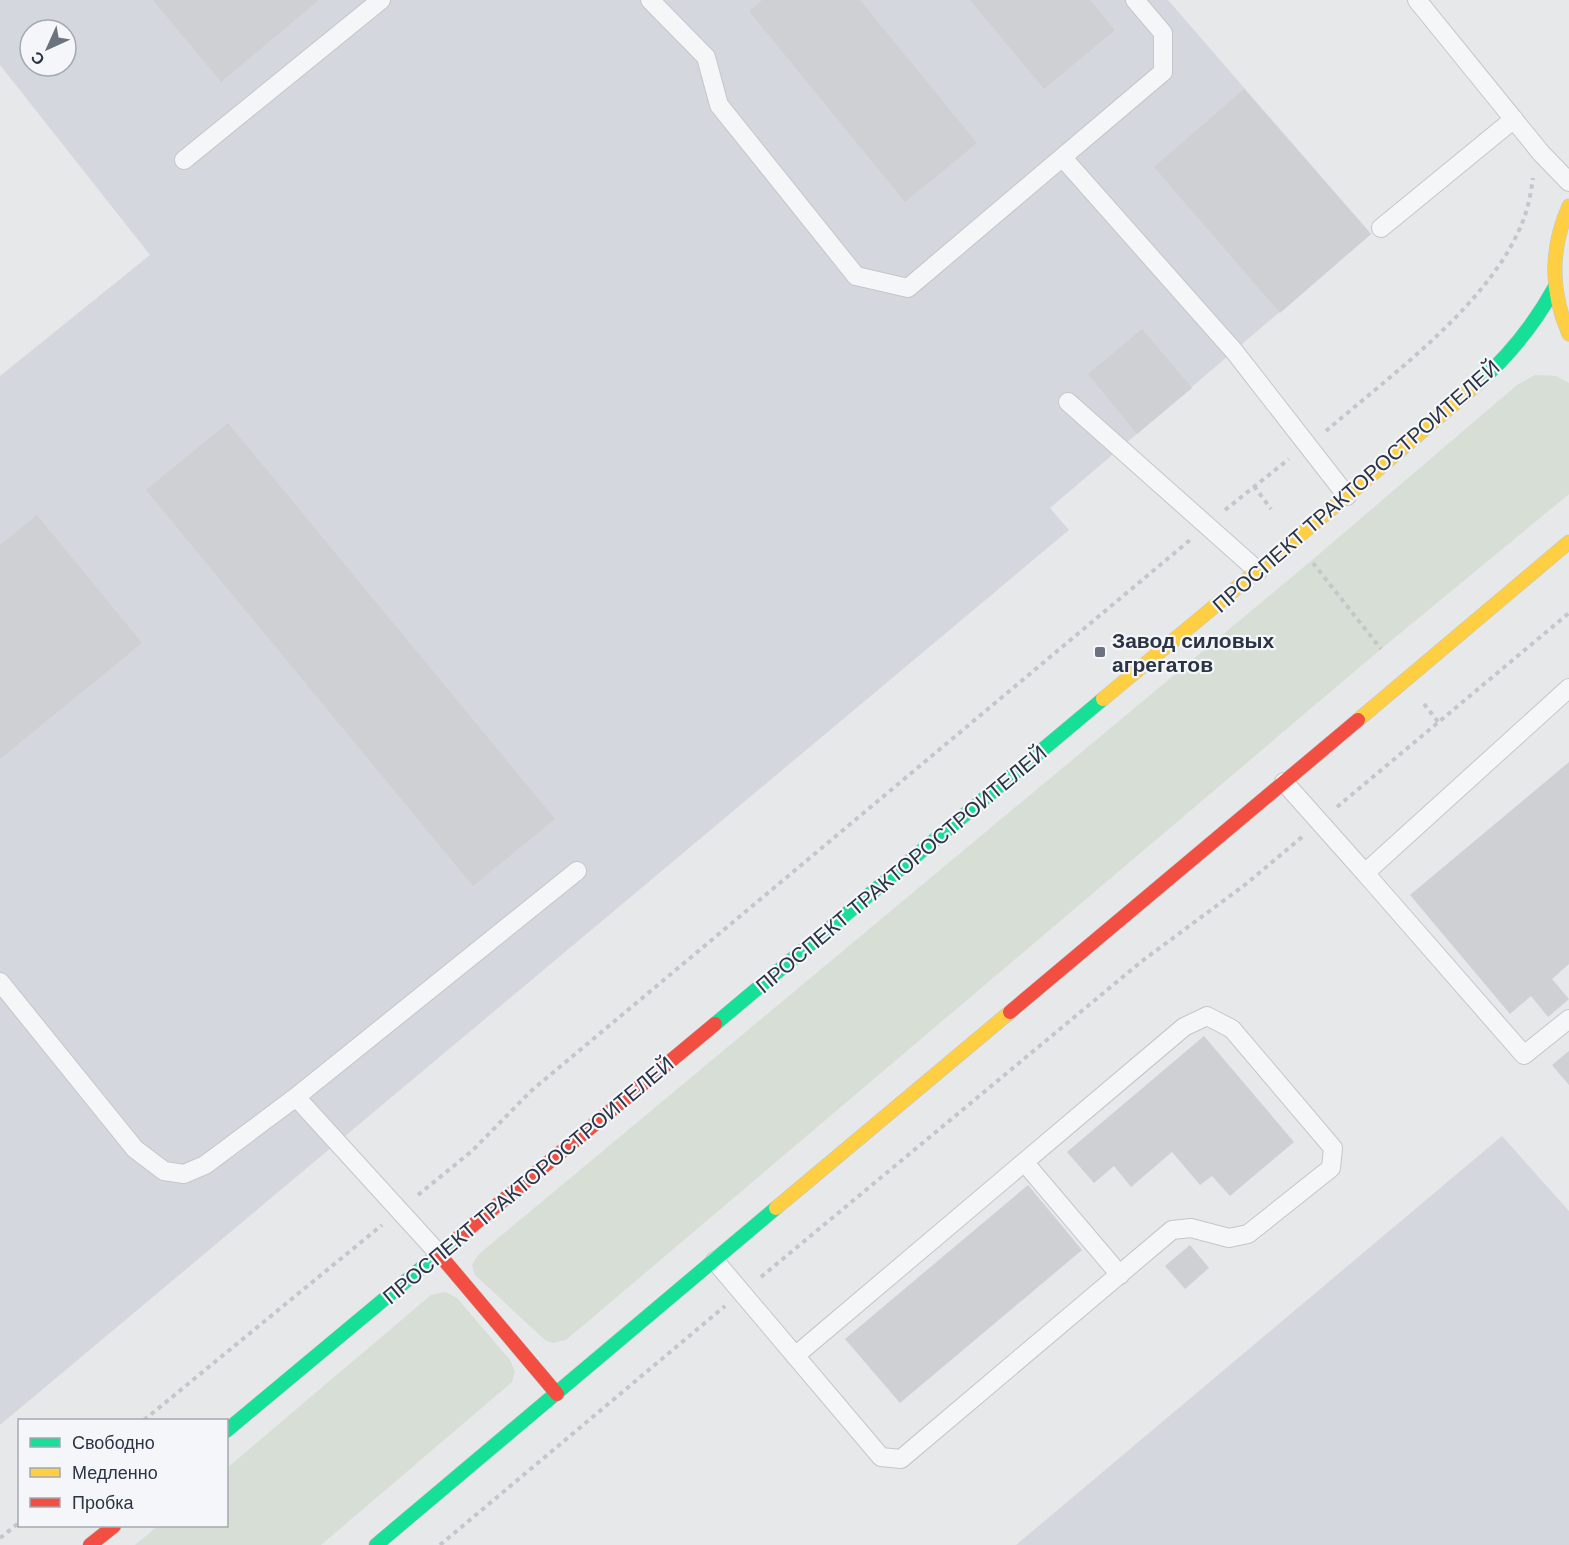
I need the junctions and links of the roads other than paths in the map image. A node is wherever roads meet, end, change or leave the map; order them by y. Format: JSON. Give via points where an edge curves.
{"nodes":[{"id":1,"x":381,"y":0,"type":"edge"},
{"id":2,"x":650,"y":0,"type":"edge"},
{"id":3,"x":1135,"y":0,"type":"edge"},
{"id":4,"x":1417,"y":0,"type":"edge"},
{"id":5,"x":1514,"y":119,"type":"junction"},
{"id":6,"x":1063,"y":158,"type":"junction"},
{"id":7,"x":184,"y":160,"type":"dead end"},
{"id":8,"x":1569,"y":182,"type":"edge"},
{"id":9,"x":1569,"y":206,"type":"edge"},
{"id":10,"x":1381,"y":228,"type":"dead end"},
{"id":11,"x":1555,"y":287,"type":"junction"},
{"id":12,"x":1569,"y":334,"type":"edge"},
{"id":13,"x":1068,"y":402,"type":"dead end"},
{"id":14,"x":1347,"y":496,"type":"junction"},
{"id":15,"x":1569,"y":542,"type":"edge"},
{"id":16,"x":1258,"y":571,"type":"junction"},
{"id":17,"x":1569,"y":688,"type":"edge"},
{"id":18,"x":1284,"y":782,"type":"junction"},
{"id":19,"x":577,"y":871,"type":"dead end"},
{"id":20,"x":1365,"y":873,"type":"junction"},
{"id":21,"x":0,"y":982,"type":"edge"},
{"id":22,"x":1569,"y":1019,"type":"edge"},
{"id":23,"x":296,"y":1096,"type":"junction"},
{"id":24,"x":1025,"y":1164,"type":"junction"},
{"id":25,"x":439,"y":1254,"type":"junction"},
{"id":26,"x":715,"y":1261,"type":"junction"},
{"id":27,"x":1120,"y":1275,"type":"junction"},
{"id":28,"x":795,"y":1356,"type":"junction"},
{"id":29,"x":557,"y":1394,"type":"junction"},
{"id":30,"x":228,"y":1429,"type":"edge"},
{"id":31,"x":113,"y":1527,"type":"edge"},
{"id":32,"x":90,"y":1545,"type":"edge"},
{"id":33,"x":376,"y":1545,"type":"edge"}],
"edges":[{"from":1,"to":7,"type":"lane"},
{"from":2,"to":6,"type":"lane","via":[[706,57],[719,105],[856,276],[908,288]]},
{"from":3,"to":6,"type":"lane","via":[[1163,33],[1163,72]]},
{"from":4,"to":5,"type":"lane"},
{"from":5,"to":8,"type":"lane"},
{"from":5,"to":10,"type":"lane"},
{"from":6,"to":14,"type":"lane","via":[[1234,351]]},
{"from":9,"to":11,"type":"main road","via":[[1562,218],[1554,254]]},
{"from":11,"to":12,"type":"main road"},
{"from":11,"to":14,"type":"main road","name":"ПРОСПЕКТ ТРАКТОРОСТРОИТЕЛЕЙ","via":[[1522,339],[1502,362]]},
{"from":13,"to":16,"type":"lane"},
{"from":14,"to":16,"type":"main road","name":"ПРОСПЕКТ ТРАКТОРОСТРОИТЕЛЕЙ"},
{"from":15,"to":18,"type":"main road"},
{"from":16,"to":25,"type":"main road","name":"ПРОСПЕКТ ТРАКТОРОСТРОИТЕЛЕЙ"},
{"from":17,"to":20,"type":"lane"},
{"from":18,"to":20,"type":"lane"},
{"from":18,"to":26,"type":"main road"},
{"from":19,"to":23,"type":"lane"},
{"from":20,"to":22,"type":"lane","via":[[1524,1055]]},
{"from":21,"to":23,"type":"lane","via":[[135,1149],[164,1171],[184,1174],[205,1166]]},
{"from":23,"to":25,"type":"lane"},
{"from":24,"to":27,"type":"lane"},
{"from":24,"to":27,"type":"lane","via":[[1184,1027],[1207,1016],[1232,1029],[1333,1148],[1330,1168],[1248,1234],[1229,1238],[1191,1228],[1172,1230]]},
{"from":24,"to":28,"type":"lane"},
{"from":25,"to":29,"type":"main road"},
{"from":25,"to":30,"type":"main road","name":"ПРОСПЕКТ ТРАКТОРОСТРОИТЕЛЕЙ"},
{"from":26,"to":28,"type":"lane"},
{"from":26,"to":29,"type":"main road"},
{"from":27,"to":28,"type":"lane","via":[[901,1460],[880,1457]]},
{"from":29,"to":33,"type":"main road"},
{"from":31,"to":32,"type":"main road"}]}
